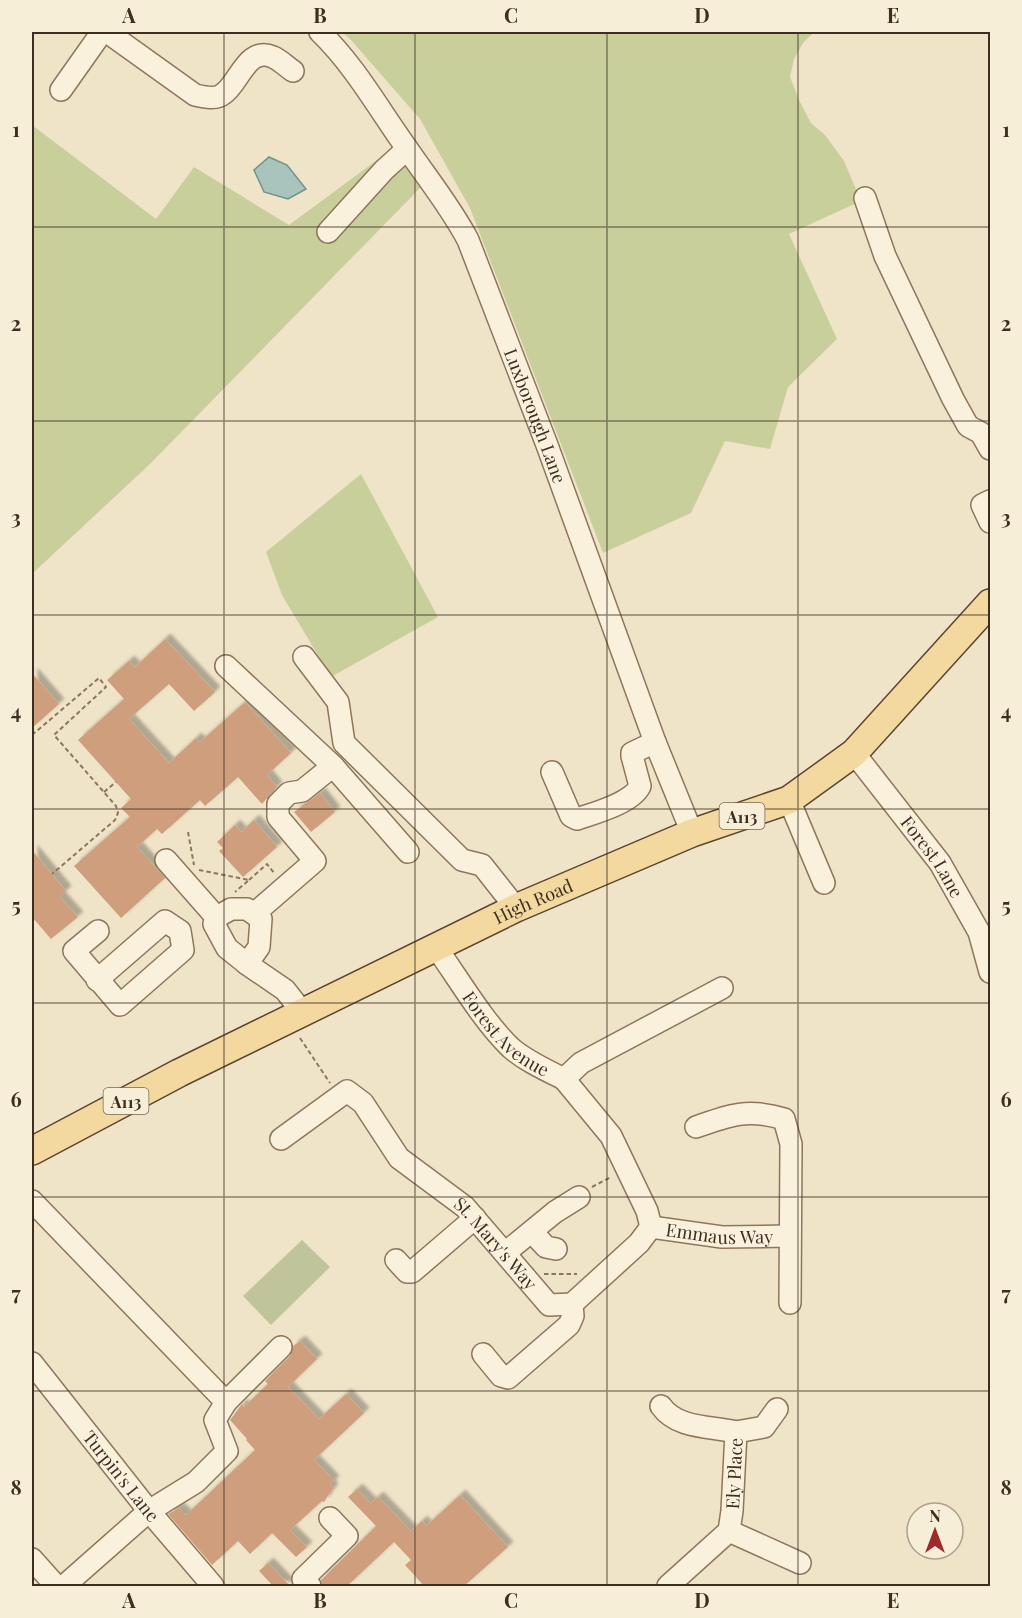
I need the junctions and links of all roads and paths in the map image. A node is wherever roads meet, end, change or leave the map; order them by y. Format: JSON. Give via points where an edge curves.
{"nodes":[{"id":1,"x":104,"y":32,"type":"edge"},
{"id":2,"x":320,"y":32,"type":"edge"},
{"id":3,"x":293,"y":71,"type":"dead end"},
{"id":4,"x":61,"y":90,"type":"dead end"},
{"id":5,"x":407,"y":149,"type":"junction"},
{"id":6,"x":865,"y":198,"type":"dead end"},
{"id":7,"x":328,"y":232,"type":"dead end"},
{"id":8,"x":990,"y":449,"type":"edge"},
{"id":9,"x":990,"y":501,"type":"edge"},
{"id":10,"x":990,"y":522,"type":"edge"},
{"id":11,"x":990,"y":603,"type":"edge"},
{"id":12,"x":304,"y":657,"type":"dead end"},
{"id":13,"x":226,"y":666,"type":"dead end"},
{"id":14,"x":32,"y":735,"type":"edge"},
{"id":15,"x":655,"y":742,"type":"junction"},
{"id":16,"x":854,"y":753,"type":"junction"},
{"id":17,"x":333,"y":766,"type":"junction"},
{"id":18,"x":552,"y":772,"type":"dead end"},
{"id":19,"x":116,"y":782,"type":"dead end"},
{"id":20,"x":104,"y":792,"type":"junction"},
{"id":21,"x":789,"y":801,"type":"junction"},
{"id":22,"x":692,"y":833,"type":"junction"},
{"id":23,"x":408,"y":852,"type":"dead end"},
{"id":24,"x":168,"y":862,"type":"joint"},
{"id":25,"x":52,"y":874,"type":"dead end"},
{"id":26,"x":249,"y":880,"type":"junction"},
{"id":27,"x":825,"y":883,"type":"dead end"},
{"id":28,"x":285,"y":886,"type":"junction"},
{"id":29,"x":235,"y":892,"type":"dead end"},
{"id":30,"x":516,"y":908,"type":"junction"},
{"id":31,"x":255,"y":913,"type":"junction"},
{"id":32,"x":215,"y":921,"type":"junction"},
{"id":33,"x":98,"y":931,"type":"dead end"},
{"id":34,"x":180,"y":931,"type":"junction"},
{"id":35,"x":435,"y":946,"type":"junction"},
{"id":36,"x":247,"y":964,"type":"junction"},
{"id":37,"x":990,"y":972,"type":"edge"},
{"id":38,"x":97,"y":980,"type":"junction"},
{"id":39,"x":722,"y":988,"type":"dead end"},
{"id":40,"x":296,"y":1016,"type":"junction"},
{"id":41,"x":564,"y":1079,"type":"junction"},
{"id":42,"x":347,"y":1091,"type":"junction"},
{"id":43,"x":696,"y":1127,"type":"dead end"},
{"id":44,"x":281,"y":1139,"type":"dead end"},
{"id":45,"x":32,"y":1151,"type":"edge"},
{"id":46,"x":627,"y":1169,"type":"junction"},
{"id":47,"x":579,"y":1197,"type":"joint"},
{"id":48,"x":32,"y":1202,"type":"edge"},
{"id":49,"x":475,"y":1218,"type":"junction"},
{"id":50,"x":651,"y":1227,"type":"junction"},
{"id":51,"x":531,"y":1232,"type":"junction"},
{"id":52,"x":790,"y":1236,"type":"junction"},
{"id":53,"x":556,"y":1249,"type":"dead end"},
{"id":54,"x":505,"y":1253,"type":"junction"},
{"id":55,"x":396,"y":1260,"type":"dead end"},
{"id":56,"x":603,"y":1276,"type":"junction"},
{"id":57,"x":530,"y":1283,"type":"junction"},
{"id":58,"x":790,"y":1303,"type":"dead end"},
{"id":59,"x":572,"y":1304,"type":"junction"},
{"id":60,"x":281,"y":1347,"type":"dead end"},
{"id":61,"x":483,"y":1354,"type":"dead end"},
{"id":62,"x":32,"y":1363,"type":"edge"},
{"id":63,"x":226,"y":1402,"type":"junction"},
{"id":64,"x":661,"y":1406,"type":"dead end"},
{"id":65,"x":777,"y":1409,"type":"dead end"},
{"id":66,"x":736,"y":1432,"type":"junction"},
{"id":67,"x":149,"y":1511,"type":"junction"},
{"id":68,"x":330,"y":1518,"type":"dead end"},
{"id":69,"x":729,"y":1531,"type":"junction"},
{"id":70,"x":32,"y":1559,"type":"edge"},
{"id":71,"x":800,"y":1563,"type":"dead end"},
{"id":72,"x":56,"y":1587,"type":"edge"},
{"id":73,"x":64,"y":1587,"type":"edge"},
{"id":74,"x":213,"y":1587,"type":"edge"},
{"id":75,"x":310,"y":1587,"type":"edge"},
{"id":76,"x":668,"y":1587,"type":"edge"}],
"edges":[{"from":1,"to":3,"type":"street","via":[[195,96],[223,95],[250,60],[261,55],[272,56]]},
{"from":1,"to":4,"type":"street"},
{"from":2,"to":5,"type":"street","name":"Luxborough Lane","via":[[358,75]]},
{"from":5,"to":7,"type":"street"},
{"from":5,"to":15,"type":"street","name":"Luxborough Lane","via":[[454,213],[468,240]]},
{"from":6,"to":8,"type":"street","via":[[885,256],[949,391],[968,426],[981,433]]},
{"from":9,"to":10,"type":"street","via":[[982,505]]},
{"from":11,"to":16,"type":"main road","name":"High Road","number":"A113"},
{"from":12,"to":30,"type":"street","via":[[338,702],[344,743],[462,860],[482,865]]},
{"from":13,"to":17,"type":"street"},
{"from":14,"to":20,"type":"path","via":[[99,678],[106,687],[54,735]]},
{"from":15,"to":18,"type":"street","via":[[632,753],[640,786],[635,794],[577,819],[571,816]]},
{"from":15,"to":22,"type":"street","name":"Luxborough Lane"},
{"from":16,"to":21,"type":"main road","name":"High Road","number":"A113"},
{"from":16,"to":37,"type":"street","name":"Forest Lane","via":[[940,863],[979,932]]},
{"from":17,"to":23,"type":"street"},
{"from":17,"to":28,"type":"street","via":[[278,804],[278,817],[315,861]]},
{"from":19,"to":20,"type":"path"},
{"from":20,"to":25,"type":"path","via":[[116,806],[115,820]]},
{"from":21,"to":22,"type":"main road","name":"High Road","number":"A113"},
{"from":21,"to":27,"type":"street"},
{"from":22,"to":30,"type":"main road","name":"High Road","number":"A113"},
{"from":24,"to":26,"type":"path"},
{"from":24,"to":32,"type":"street"},
{"from":26,"to":28,"type":"path","via":[[267,864]]},
{"from":26,"to":29,"type":"path"},
{"from":28,"to":31,"type":"street"},
{"from":30,"to":35,"type":"main road","name":"High Road","number":"A113"},
{"from":31,"to":32,"type":"street","via":[[231,909]]},
{"from":31,"to":36,"type":"street","via":[[261,919],[262,929],[259,946]]},
{"from":32,"to":34,"type":"street"},
{"from":32,"to":36,"type":"street","via":[[227,948]]},
{"from":33,"to":38,"type":"street","via":[[74,951]]},
{"from":34,"to":38,"type":"street","via":[[165,921]]},
{"from":34,"to":38,"type":"street","via":[[183,950],[120,1005]]},
{"from":35,"to":40,"type":"main road","name":"High Road","number":"A113"},
{"from":35,"to":41,"type":"street","name":"Forest Avenue","via":[[494,1030],[512,1049]]},
{"from":36,"to":40,"type":"street","via":[[285,990]]},
{"from":39,"to":41,"type":"street","name":"Forest Avenue","via":[[581,1063]]},
{"from":40,"to":42,"type":"path","via":[[319,1070],[331,1084]]},
{"from":40,"to":45,"type":"main road","name":"High Road","number":"A113"},
{"from":41,"to":46,"type":"street","via":[[611,1136]]},
{"from":42,"to":44,"type":"street"},
{"from":42,"to":49,"type":"street","name":"St. Mary's Way","via":[[363,1103],[399,1158]]},
{"from":43,"to":52,"type":"street","name":"Emmaus Way","via":[[732,1114],[766,1113],[784,1119],[790,1144]]},
{"from":46,"to":47,"type":"path"},
{"from":46,"to":50,"type":"street"},
{"from":47,"to":51,"type":"street"},
{"from":48,"to":63,"type":"street"},
{"from":49,"to":54,"type":"street","name":"St. Mary's Way"},
{"from":49,"to":55,"type":"street","via":[[412,1272]]},
{"from":50,"to":52,"type":"street","name":"Emmaus Way","via":[[722,1237]]},
{"from":50,"to":56,"type":"street"},
{"from":51,"to":53,"type":"street","via":[[546,1247]]},
{"from":51,"to":54,"type":"street"},
{"from":52,"to":58,"type":"street","name":"Emmaus Way"},
{"from":54,"to":57,"type":"street","name":"St. Mary's Way"},
{"from":56,"to":57,"type":"path","via":[[540,1274]]},
{"from":56,"to":59,"type":"street"},
{"from":57,"to":59,"type":"street","name":"St. Mary's Way","via":[[549,1305]]},
{"from":59,"to":61,"type":"street","via":[[569,1325],[508,1378],[501,1376]]},
{"from":60,"to":63,"type":"street"},
{"from":62,"to":67,"type":"street","name":"Turpin's Lane"},
{"from":63,"to":67,"type":"street","via":[[215,1420],[227,1451],[196,1482]]},
{"from":64,"to":66,"type":"street","via":[[673,1419]]},
{"from":65,"to":66,"type":"street","name":"Ely Place","via":[[764,1427]]},
{"from":66,"to":69,"type":"street","name":"Ely Place"},
{"from":67,"to":73,"type":"street"},
{"from":67,"to":74,"type":"street","name":"Turpin's Lane"},
{"from":68,"to":75,"type":"street","via":[[347,1536],[303,1579]]},
{"from":69,"to":71,"type":"street","name":"Ely Place"},
{"from":69,"to":76,"type":"street","name":"Ely Place"},
{"from":70,"to":72,"type":"street"}]}
